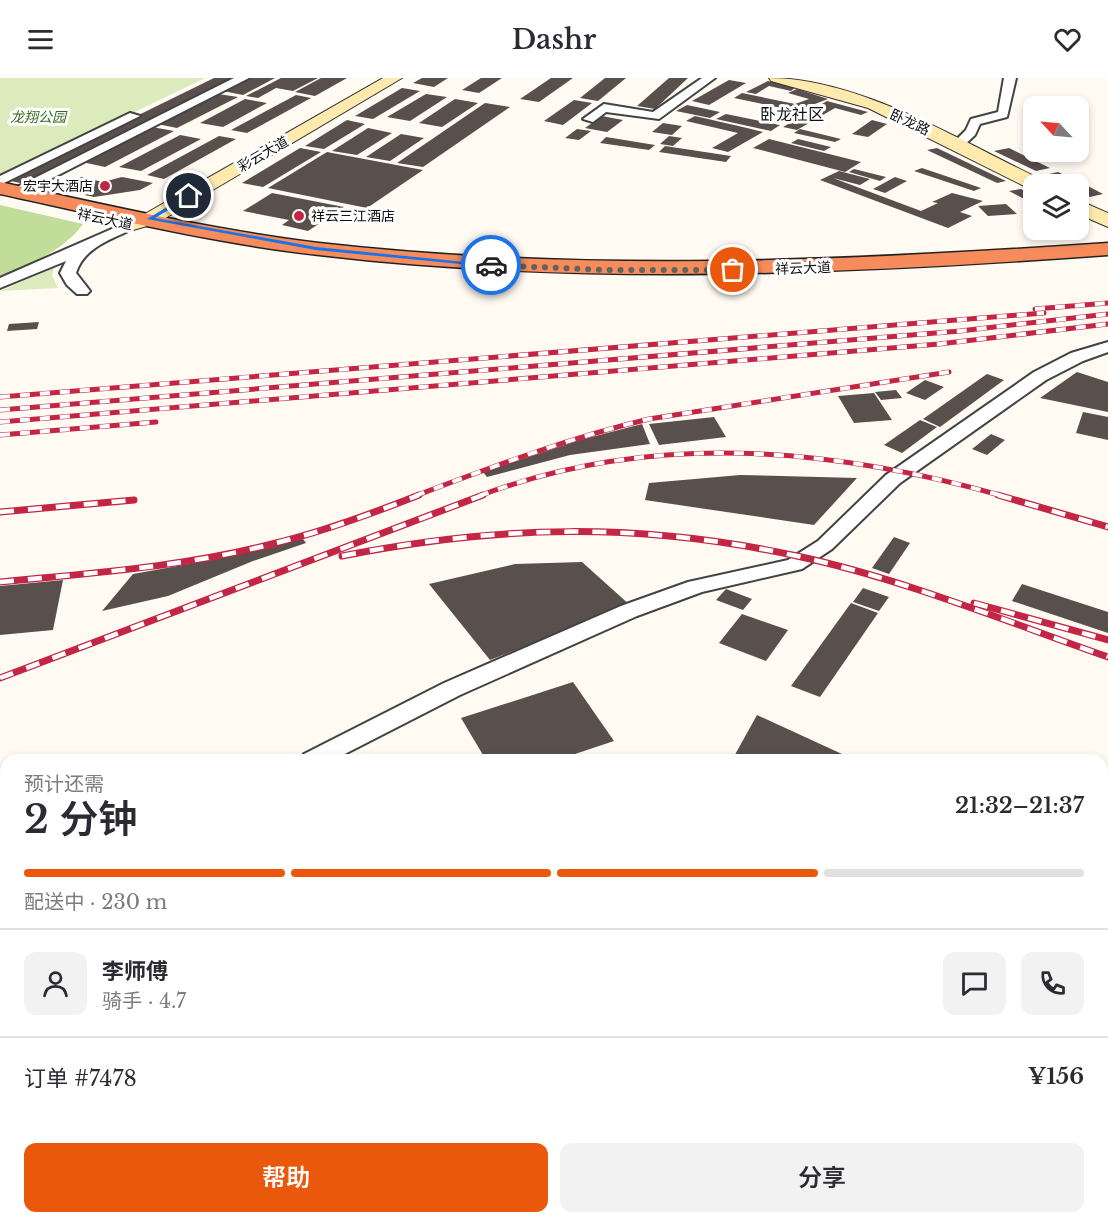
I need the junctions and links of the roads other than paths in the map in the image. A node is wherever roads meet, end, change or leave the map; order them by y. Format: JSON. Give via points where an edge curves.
{"nodes":[{"id":1,"x":243,"y":78,"type":"edge"},
{"id":2,"x":376,"y":78,"type":"edge"},
{"id":3,"x":394,"y":78,"type":"edge"},
{"id":4,"x":709,"y":78,"type":"edge"},
{"id":5,"x":777,"y":78,"type":"edge"},
{"id":6,"x":1010,"y":78,"type":"edge"},
{"id":7,"x":148,"y":109,"type":"dead end"},
{"id":8,"x":589,"y":119,"type":"dead end"},
{"id":9,"x":957,"y":145,"type":"junction"},
{"id":10,"x":1023,"y":178,"type":"edge"},
{"id":11,"x":4,"y":189,"type":"edge"},
{"id":12,"x":1089,"y":212,"type":"edge"},
{"id":13,"x":138,"y":220,"type":"junction"},
{"id":14,"x":1108,"y":221,"type":"edge"},
{"id":15,"x":92,"y":242,"type":"junction"},
{"id":16,"x":1108,"y":249,"type":"edge"},
{"id":17,"x":1108,"y":258,"type":"edge"},
{"id":18,"x":0,"y":283,"type":"edge"},
{"id":19,"x":82,"y":291,"type":"dead end"},
{"id":20,"x":1108,"y":347,"type":"edge"},
{"id":21,"x":325,"y":754,"type":"edge"}],
"edges":[{"from":1,"to":11,"type":"street"},
{"from":2,"to":13,"type":"main road","name":"彩云大道"},
{"from":3,"to":13,"type":"main road","name":"彩云大道"},
{"from":4,"to":8,"type":"street","via":[[655,116],[604,108]]},
{"from":5,"to":9,"type":"main road","name":"卧龙路","via":[[874,105]]},
{"from":6,"to":9,"type":"street","via":[[1003,114],[975,122],[971,132]]},
{"from":7,"to":11,"type":"street"},
{"from":9,"to":10,"type":"main road","name":"卧龙路"},
{"from":11,"to":13,"type":"highway","name":"祥云大道"},
{"from":12,"to":14,"type":"main road"},
{"from":13,"to":15,"type":"street"},
{"from":13,"to":16,"type":"highway","name":"祥云大道","via":[[316,249],[593,270],[809,267]]},
{"from":13,"to":17,"type":"highway","name":"祥云大道","via":[[308,256],[581,278],[836,275]]},
{"from":15,"to":18,"type":"street"},
{"from":15,"to":19,"type":"street","via":[[74,260],[68,273]]},
{"from":20,"to":21,"type":"street","via":[[1040,376],[893,479],[825,544],[795,565],[696,587],[629,611],[452,689]]}]}
